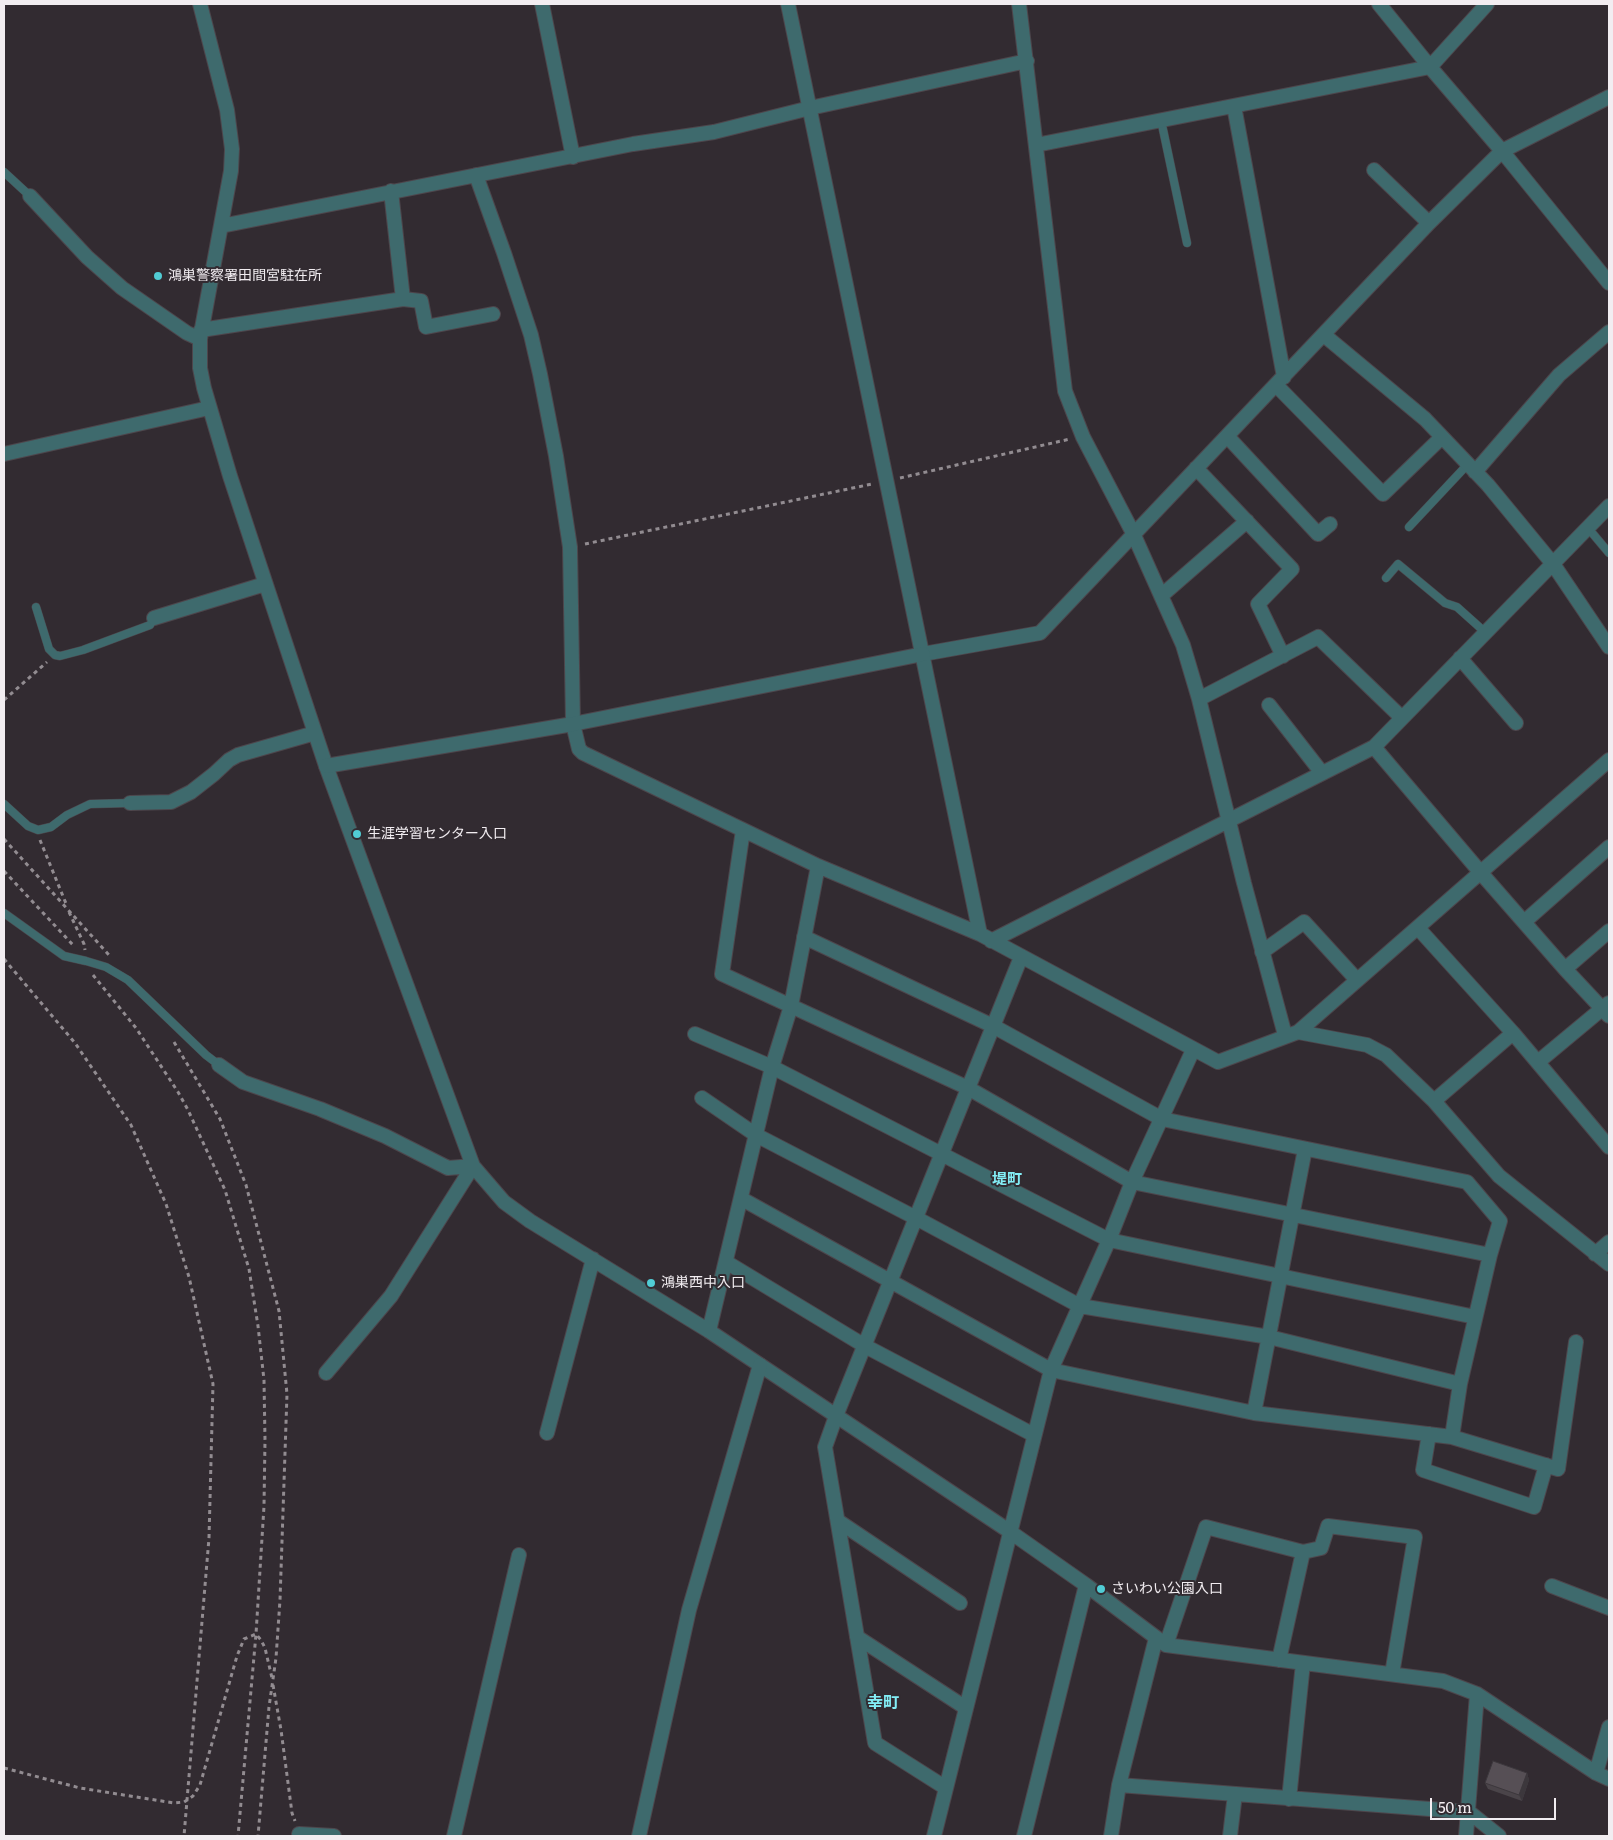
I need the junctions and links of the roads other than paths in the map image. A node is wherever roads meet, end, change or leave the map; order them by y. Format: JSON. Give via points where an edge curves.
{"nodes":[{"id":1,"x":200,"y":4,"type":"edge"},
{"id":2,"x":542,"y":4,"type":"edge"},
{"id":3,"x":788,"y":4,"type":"edge"},
{"id":4,"x":1019,"y":4,"type":"edge"},
{"id":5,"x":1380,"y":4,"type":"edge"},
{"id":6,"x":1486,"y":4,"type":"edge"},
{"id":7,"x":1027,"y":61,"type":"junction"},
{"id":8,"x":1430,"y":67,"type":"junction"},
{"id":9,"x":1609,"y":96,"type":"edge"},
{"id":10,"x":1234,"y":106,"type":"junction"},
{"id":11,"x":810,"y":108,"type":"junction"},
{"id":12,"x":1161,"y":120,"type":"junction"},
{"id":13,"x":1036,"y":145,"type":"junction"},
{"id":14,"x":1502,"y":151,"type":"junction"},
{"id":15,"x":573,"y":157,"type":"junction"},
{"id":16,"x":1374,"y":170,"type":"dead end"},
{"id":17,"x":4,"y":172,"type":"edge"},
{"id":18,"x":476,"y":175,"type":"junction"},
{"id":19,"x":391,"y":191,"type":"junction"},
{"id":20,"x":30,"y":196,"type":"joint"},
{"id":21,"x":1429,"y":223,"type":"junction"},
{"id":22,"x":221,"y":226,"type":"junction"},
{"id":23,"x":1187,"y":243,"type":"dead end"},
{"id":24,"x":1609,"y":283,"type":"edge"},
{"id":25,"x":403,"y":299,"type":"junction"},
{"id":26,"x":493,"y":314,"type":"dead end"},
{"id":27,"x":1609,"y":332,"type":"edge"},
{"id":28,"x":201,"y":334,"type":"junction"},
{"id":29,"x":1324,"y":335,"type":"junction"},
{"id":30,"x":1280,"y":381,"type":"junction"},
{"id":31,"x":210,"y":408,"type":"junction"},
{"id":32,"x":1227,"y":436,"type":"junction"},
{"id":33,"x":1442,"y":437,"type":"junction"},
{"id":34,"x":4,"y":454,"type":"edge"},
{"id":35,"x":1196,"y":468,"type":"junction"},
{"id":36,"x":1471,"y":468,"type":"junction"},
{"id":37,"x":1609,"y":506,"type":"edge"},
{"id":38,"x":1247,"y":521,"type":"junction"},
{"id":39,"x":1330,"y":524,"type":"dead end"},
{"id":40,"x":1409,"y":527,"type":"dead end"},
{"id":41,"x":1588,"y":528,"type":"junction"},
{"id":42,"x":1133,"y":534,"type":"junction"},
{"id":43,"x":1609,"y":553,"type":"edge"},
{"id":44,"x":1554,"y":564,"type":"junction"},
{"id":45,"x":1386,"y":578,"type":"dead end"},
{"id":46,"x":265,"y":584,"type":"junction"},
{"id":47,"x":1161,"y":596,"type":"junction"},
{"id":48,"x":36,"y":607,"type":"dead end"},
{"id":49,"x":154,"y":618,"type":"joint"},
{"id":50,"x":1486,"y":632,"type":"junction"},
{"id":51,"x":1609,"y":647,"type":"edge"},
{"id":52,"x":923,"y":654,"type":"junction"},
{"id":53,"x":1283,"y":656,"type":"junction"},
{"id":54,"x":1460,"y":658,"type":"junction"},
{"id":55,"x":1199,"y":699,"type":"junction"},
{"id":56,"x":1268,"y":705,"type":"dead end"},
{"id":57,"x":1401,"y":717,"type":"junction"},
{"id":58,"x":1516,"y":723,"type":"dead end"},
{"id":59,"x":572,"y":724,"type":"junction"},
{"id":60,"x":315,"y":733,"type":"junction"},
{"id":61,"x":1374,"y":747,"type":"junction"},
{"id":62,"x":1609,"y":760,"type":"edge"},
{"id":63,"x":326,"y":766,"type":"junction"},
{"id":64,"x":1322,"y":773,"type":"junction"},
{"id":65,"x":130,"y":803,"type":"joint"},
{"id":66,"x":4,"y":804,"type":"edge"},
{"id":67,"x":1228,"y":820,"type":"junction"},
{"id":68,"x":743,"y":830,"type":"junction"},
{"id":69,"x":1609,"y":847,"type":"edge"},
{"id":70,"x":818,"y":866,"type":"junction"},
{"id":71,"x":1481,"y":873,"type":"junction"},
{"id":72,"x":4,"y":913,"type":"edge"},
{"id":73,"x":1524,"y":922,"type":"junction"},
{"id":74,"x":1418,"y":928,"type":"junction"},
{"id":75,"x":1609,"y":931,"type":"edge"},
{"id":76,"x":804,"y":937,"type":"junction"},
{"id":77,"x":985,"y":937,"type":"junction"},
{"id":78,"x":1262,"y":952,"type":"junction"},
{"id":79,"x":1021,"y":957,"type":"junction"},
{"id":80,"x":1565,"y":969,"type":"junction"},
{"id":81,"x":1357,"y":980,"type":"junction"},
{"id":82,"x":790,"y":1006,"type":"junction"},
{"id":83,"x":1607,"y":1009,"type":"edge"},
{"id":84,"x":993,"y":1026,"type":"junction"},
{"id":85,"x":1513,"y":1033,"type":"junction"},
{"id":86,"x":695,"y":1034,"type":"dead end"},
{"id":87,"x":1291,"y":1034,"type":"junction"},
{"id":88,"x":1193,"y":1050,"type":"junction"},
{"id":89,"x":1538,"y":1062,"type":"junction"},
{"id":90,"x":219,"y":1064,"type":"joint"},
{"id":91,"x":772,"y":1067,"type":"junction"},
{"id":92,"x":968,"y":1088,"type":"junction"},
{"id":93,"x":702,"y":1098,"type":"dead end"},
{"id":94,"x":1434,"y":1101,"type":"junction"},
{"id":95,"x":1162,"y":1119,"type":"junction"},
{"id":96,"x":756,"y":1135,"type":"junction"},
{"id":97,"x":1609,"y":1147,"type":"edge"},
{"id":98,"x":1306,"y":1149,"type":"junction"},
{"id":99,"x":942,"y":1154,"type":"junction"},
{"id":100,"x":473,"y":1166,"type":"junction"},
{"id":101,"x":1132,"y":1182,"type":"junction"},
{"id":102,"x":742,"y":1199,"type":"junction"},
{"id":103,"x":1293,"y":1215,"type":"junction"},
{"id":104,"x":916,"y":1218,"type":"junction"},
{"id":105,"x":1109,"y":1240,"type":"junction"},
{"id":106,"x":1609,"y":1242,"type":"edge"},
{"id":107,"x":1595,"y":1254,"type":"junction"},
{"id":108,"x":1490,"y":1255,"type":"junction"},
{"id":109,"x":594,"y":1260,"type":"junction"},
{"id":110,"x":726,"y":1262,"type":"junction"},
{"id":111,"x":1609,"y":1264,"type":"edge"},
{"id":112,"x":1281,"y":1275,"type":"junction"},
{"id":113,"x":890,"y":1282,"type":"junction"},
{"id":114,"x":1080,"y":1306,"type":"junction"},
{"id":115,"x":1476,"y":1317,"type":"junction"},
{"id":116,"x":709,"y":1331,"type":"junction"},
{"id":117,"x":1269,"y":1337,"type":"junction"},
{"id":118,"x":1576,"y":1342,"type":"dead end"},
{"id":119,"x":865,"y":1346,"type":"junction"},
{"id":120,"x":760,"y":1365,"type":"junction"},
{"id":121,"x":1051,"y":1370,"type":"junction"},
{"id":122,"x":326,"y":1373,"type":"dead end"},
{"id":123,"x":1460,"y":1384,"type":"junction"},
{"id":124,"x":1254,"y":1413,"type":"junction"},
{"id":125,"x":836,"y":1416,"type":"junction"},
{"id":126,"x":547,"y":1432,"type":"dead end"},
{"id":127,"x":1430,"y":1434,"type":"junction"},
{"id":128,"x":1034,"y":1435,"type":"junction"},
{"id":129,"x":1452,"y":1437,"type":"junction"},
{"id":130,"x":1546,"y":1465,"type":"junction"},
{"id":131,"x":838,"y":1521,"type":"junction"},
{"id":132,"x":1010,"y":1531,"type":"junction"},
{"id":133,"x":1303,"y":1552,"type":"junction"},
{"id":134,"x":519,"y":1555,"type":"dead end"},
{"id":135,"x":1086,"y":1585,"type":"junction"},
{"id":136,"x":1552,"y":1586,"type":"dead end"},
{"id":137,"x":960,"y":1603,"type":"dead end"},
{"id":138,"x":1609,"y":1608,"type":"edge"},
{"id":139,"x":857,"y":1637,"type":"junction"},
{"id":140,"x":1161,"y":1642,"type":"junction"},
{"id":141,"x":1279,"y":1660,"type":"junction"},
{"id":142,"x":1303,"y":1663,"type":"junction"},
{"id":143,"x":1392,"y":1674,"type":"junction"},
{"id":144,"x":1477,"y":1694,"type":"junction"},
{"id":145,"x":966,"y":1708,"type":"junction"},
{"id":146,"x":1609,"y":1727,"type":"edge"},
{"id":147,"x":1596,"y":1773,"type":"junction"},
{"id":148,"x":1609,"y":1779,"type":"edge"},
{"id":149,"x":1119,"y":1785,"type":"junction"},
{"id":150,"x":946,"y":1788,"type":"junction"},
{"id":151,"x":1235,"y":1794,"type":"junction"},
{"id":152,"x":1289,"y":1798,"type":"junction"},
{"id":153,"x":1469,"y":1812,"type":"junction"},
{"id":154,"x":299,"y":1834,"type":"road end"},
{"id":155,"x":334,"y":1836,"type":"edge"},
{"id":156,"x":454,"y":1836,"type":"edge"},
{"id":157,"x":639,"y":1836,"type":"edge"},
{"id":158,"x":934,"y":1836,"type":"edge"},
{"id":159,"x":1024,"y":1836,"type":"edge"},
{"id":160,"x":1112,"y":1836,"type":"edge"},
{"id":161,"x":1230,"y":1836,"type":"edge"},
{"id":162,"x":1466,"y":1836,"type":"edge"},
{"id":163,"x":1499,"y":1836,"type":"edge"}],
"edges":[{"from":1,"to":22,"type":"street","via":[[230,127],[231,171]]},
{"from":2,"to":15,"type":"street"},
{"from":3,"to":11,"type":"street"},
{"from":4,"to":7,"type":"street"},
{"from":5,"to":8,"type":"street"},
{"from":6,"to":8,"type":"street"},
{"from":7,"to":11,"type":"street"},
{"from":7,"to":13,"type":"street"},
{"from":8,"to":10,"type":"street"},
{"from":8,"to":14,"type":"street"},
{"from":9,"to":14,"type":"street"},
{"from":10,"to":12,"type":"street"},
{"from":10,"to":30,"type":"street"},
{"from":11,"to":15,"type":"street","via":[[714,132]]},
{"from":11,"to":52,"type":"street"},
{"from":12,"to":13,"type":"street"},
{"from":12,"to":23,"type":"lane"},
{"from":13,"to":42,"type":"street","via":[[1065,391],[1082,436]]},
{"from":14,"to":21,"type":"street"},
{"from":14,"to":24,"type":"street"},
{"from":15,"to":18,"type":"street"},
{"from":16,"to":21,"type":"street"},
{"from":17,"to":20,"type":"lane"},
{"from":18,"to":19,"type":"street"},
{"from":18,"to":59,"type":"street","via":[[531,336],[556,456],[570,546]]},
{"from":19,"to":22,"type":"street"},
{"from":19,"to":25,"type":"street"},
{"from":20,"to":28,"type":"street","via":[[87,257],[122,288],[187,333]]},
{"from":21,"to":29,"type":"street"},
{"from":22,"to":28,"type":"street"},
{"from":25,"to":26,"type":"street","via":[[421,301],[426,327]]},
{"from":25,"to":28,"type":"street"},
{"from":27,"to":36,"type":"street","via":[[1559,375]]},
{"from":28,"to":31,"type":"street","via":[[200,368]]},
{"from":29,"to":30,"type":"street"},
{"from":29,"to":33,"type":"street","via":[[1425,419]]},
{"from":30,"to":32,"type":"street"},
{"from":30,"to":33,"type":"street","via":[[1383,494]]},
{"from":31,"to":34,"type":"street"},
{"from":31,"to":46,"type":"street"},
{"from":32,"to":35,"type":"street"},
{"from":32,"to":39,"type":"street","via":[[1318,534]]},
{"from":33,"to":36,"type":"street"},
{"from":35,"to":38,"type":"street"},
{"from":35,"to":42,"type":"street"},
{"from":36,"to":40,"type":"lane"},
{"from":36,"to":44,"type":"street"},
{"from":37,"to":41,"type":"street"},
{"from":38,"to":47,"type":"street"},
{"from":38,"to":53,"type":"street","via":[[1292,569],[1258,604]]},
{"from":41,"to":43,"type":"lane"},
{"from":41,"to":44,"type":"street"},
{"from":42,"to":47,"type":"street"},
{"from":42,"to":52,"type":"street","via":[[1040,633]]},
{"from":44,"to":50,"type":"street"},
{"from":44,"to":51,"type":"street"},
{"from":45,"to":50,"type":"lane","via":[[1398,564]]},
{"from":46,"to":49,"type":"street"},
{"from":46,"to":60,"type":"street"},
{"from":47,"to":55,"type":"street","via":[[1183,645]]},
{"from":48,"to":49,"type":"lane","via":[[48,649],[60,656],[150,626]]},
{"from":50,"to":54,"type":"street"},
{"from":52,"to":59,"type":"street"},
{"from":52,"to":77,"type":"street"},
{"from":53,"to":55,"type":"street"},
{"from":53,"to":57,"type":"street","via":[[1318,637]]},
{"from":54,"to":57,"type":"street"},
{"from":54,"to":58,"type":"street"},
{"from":55,"to":67,"type":"street"},
{"from":56,"to":64,"type":"street"},
{"from":57,"to":61,"type":"street"},
{"from":59,"to":63,"type":"street"},
{"from":59,"to":68,"type":"street","via":[[583,753]]},
{"from":60,"to":63,"type":"street"},
{"from":60,"to":65,"type":"street","via":[[238,755],[191,792],[171,802]]},
{"from":61,"to":64,"type":"street"},
{"from":61,"to":71,"type":"street"},
{"from":62,"to":71,"type":"street"},
{"from":63,"to":100,"type":"street"},
{"from":64,"to":67,"type":"street"},
{"from":65,"to":66,"type":"lane","via":[[90,804],[51,827],[38,830],[28,826]]},
{"from":67,"to":77,"type":"street"},
{"from":67,"to":78,"type":"street"},
{"from":68,"to":70,"type":"street"},
{"from":68,"to":82,"type":"street","via":[[722,974]]},
{"from":69,"to":73,"type":"street"},
{"from":70,"to":76,"type":"street"},
{"from":70,"to":77,"type":"street"},
{"from":71,"to":73,"type":"street"},
{"from":71,"to":74,"type":"street"},
{"from":72,"to":90,"type":"lane","via":[[64,956],[106,967],[128,980]]},
{"from":73,"to":80,"type":"street"},
{"from":74,"to":81,"type":"street"},
{"from":74,"to":85,"type":"street"},
{"from":75,"to":80,"type":"street"},
{"from":76,"to":82,"type":"street"},
{"from":76,"to":84,"type":"street"},
{"from":77,"to":79,"type":"street"},
{"from":78,"to":81,"type":"street","via":[[1304,922]]},
{"from":78,"to":87,"type":"street"},
{"from":79,"to":84,"type":"street"},
{"from":79,"to":88,"type":"street"},
{"from":80,"to":83,"type":"street"},
{"from":81,"to":87,"type":"street"},
{"from":82,"to":91,"type":"street"},
{"from":82,"to":92,"type":"street"},
{"from":83,"to":89,"type":"street"},
{"from":84,"to":92,"type":"street"},
{"from":84,"to":95,"type":"street"},
{"from":85,"to":89,"type":"street"},
{"from":85,"to":94,"type":"street"},
{"from":86,"to":91,"type":"street"},
{"from":87,"to":88,"type":"street","via":[[1218,1062]]},
{"from":87,"to":94,"type":"street","via":[[1367,1045],[1386,1054]]},
{"from":88,"to":95,"type":"street"},
{"from":89,"to":97,"type":"street"},
{"from":90,"to":100,"type":"street","via":[[244,1082],[385,1136],[448,1168]]},
{"from":91,"to":96,"type":"street"},
{"from":91,"to":99,"type":"street"},
{"from":92,"to":99,"type":"street"},
{"from":92,"to":101,"type":"street"},
{"from":93,"to":96,"type":"street"},
{"from":94,"to":107,"type":"street","via":[[1500,1176]]},
{"from":95,"to":98,"type":"street"},
{"from":95,"to":101,"type":"street"},
{"from":96,"to":102,"type":"street"},
{"from":96,"to":104,"type":"street"},
{"from":98,"to":103,"type":"street"},
{"from":98,"to":108,"type":"street","via":[[1467,1182],[1500,1221]]},
{"from":99,"to":104,"type":"street"},
{"from":99,"to":105,"type":"street"},
{"from":100,"to":109,"type":"street","via":[[504,1202]]},
{"from":100,"to":122,"type":"street","via":[[392,1296]]},
{"from":101,"to":103,"type":"street"},
{"from":101,"to":105,"type":"street"},
{"from":102,"to":110,"type":"street"},
{"from":102,"to":113,"type":"street"},
{"from":103,"to":108,"type":"street"},
{"from":103,"to":112,"type":"street"},
{"from":104,"to":113,"type":"street"},
{"from":104,"to":114,"type":"street"},
{"from":105,"to":112,"type":"street"},
{"from":105,"to":114,"type":"street"},
{"from":106,"to":107,"type":"street"},
{"from":107,"to":111,"type":"street"},
{"from":108,"to":115,"type":"street"},
{"from":109,"to":116,"type":"street"},
{"from":109,"to":126,"type":"street"},
{"from":110,"to":116,"type":"street"},
{"from":110,"to":119,"type":"street"},
{"from":112,"to":115,"type":"street"},
{"from":112,"to":117,"type":"street"},
{"from":113,"to":119,"type":"street"},
{"from":113,"to":121,"type":"street"},
{"from":114,"to":117,"type":"street"},
{"from":114,"to":121,"type":"street"},
{"from":115,"to":123,"type":"street"},
{"from":116,"to":120,"type":"street"},
{"from":117,"to":123,"type":"street"},
{"from":117,"to":124,"type":"street"},
{"from":118,"to":130,"type":"street","via":[[1558,1469]]},
{"from":119,"to":125,"type":"street"},
{"from":119,"to":128,"type":"street"},
{"from":120,"to":125,"type":"street"},
{"from":120,"to":157,"type":"street","via":[[689,1610]]},
{"from":121,"to":124,"type":"street"},
{"from":121,"to":128,"type":"street"},
{"from":123,"to":129,"type":"street"},
{"from":124,"to":127,"type":"street"},
{"from":125,"to":131,"type":"street","via":[[825,1447]]},
{"from":125,"to":132,"type":"street"},
{"from":127,"to":129,"type":"street"},
{"from":127,"to":130,"type":"street","via":[[1422,1470],[1534,1507]]},
{"from":128,"to":132,"type":"street"},
{"from":129,"to":130,"type":"street"},
{"from":131,"to":137,"type":"street"},
{"from":131,"to":139,"type":"street"},
{"from":132,"to":135,"type":"street"},
{"from":132,"to":145,"type":"street"},
{"from":133,"to":140,"type":"street","via":[[1206,1527]]},
{"from":133,"to":141,"type":"street"},
{"from":133,"to":143,"type":"street","via":[[1321,1548],[1328,1526],[1415,1537]]},
{"from":134,"to":156,"type":"street"},
{"from":135,"to":140,"type":"street"},
{"from":135,"to":159,"type":"street"},
{"from":136,"to":138,"type":"street"},
{"from":139,"to":145,"type":"street"},
{"from":139,"to":150,"type":"street","via":[[875,1744]]},
{"from":140,"to":141,"type":"street"},
{"from":140,"to":149,"type":"street"},
{"from":141,"to":142,"type":"street"},
{"from":142,"to":143,"type":"street"},
{"from":142,"to":152,"type":"street"},
{"from":143,"to":144,"type":"street","via":[[1443,1680]]},
{"from":144,"to":147,"type":"street"},
{"from":144,"to":153,"type":"street"},
{"from":145,"to":150,"type":"street"},
{"from":146,"to":147,"type":"street"},
{"from":147,"to":148,"type":"street"},
{"from":149,"to":151,"type":"street"},
{"from":149,"to":160,"type":"street"},
{"from":150,"to":158,"type":"street"},
{"from":151,"to":152,"type":"street"},
{"from":151,"to":161,"type":"street"},
{"from":152,"to":153,"type":"street"},
{"from":153,"to":162,"type":"street"},
{"from":153,"to":163,"type":"street"},
{"from":154,"to":155,"type":"street"}]}
